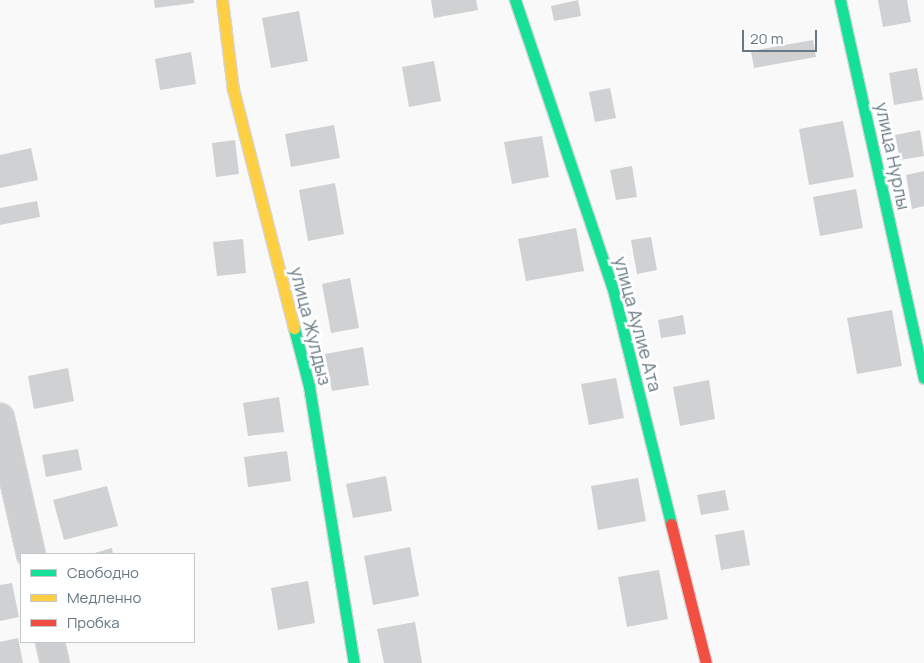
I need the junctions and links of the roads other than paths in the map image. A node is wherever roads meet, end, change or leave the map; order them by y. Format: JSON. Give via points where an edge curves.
{"nodes":[{"id":1,"x":222,"y":0,"type":"edge"},
{"id":2,"x":515,"y":0,"type":"edge"},
{"id":3,"x":840,"y":0,"type":"edge"},
{"id":4,"x":924,"y":378,"type":"edge"},
{"id":5,"x":0,"y":418,"type":"edge"},
{"id":6,"x":31,"y":553,"type":"edge"},
{"id":7,"x":50,"y":643,"type":"edge"},
{"id":8,"x":55,"y":663,"type":"edge"},
{"id":9,"x":354,"y":663,"type":"edge"},
{"id":10,"x":706,"y":663,"type":"edge"}],
"edges":[{"from":1,"to":9,"type":"street","name":"улица Жулдыз","via":[[233,89],[309,386]]},
{"from":2,"to":10,"type":"street","name":"улица Аулие Ата","via":[[613,289]]},
{"from":3,"to":4,"type":"street","name":"улица Нурлы"},
{"from":5,"to":6,"type":"street"},
{"from":7,"to":8,"type":"street"}]}
